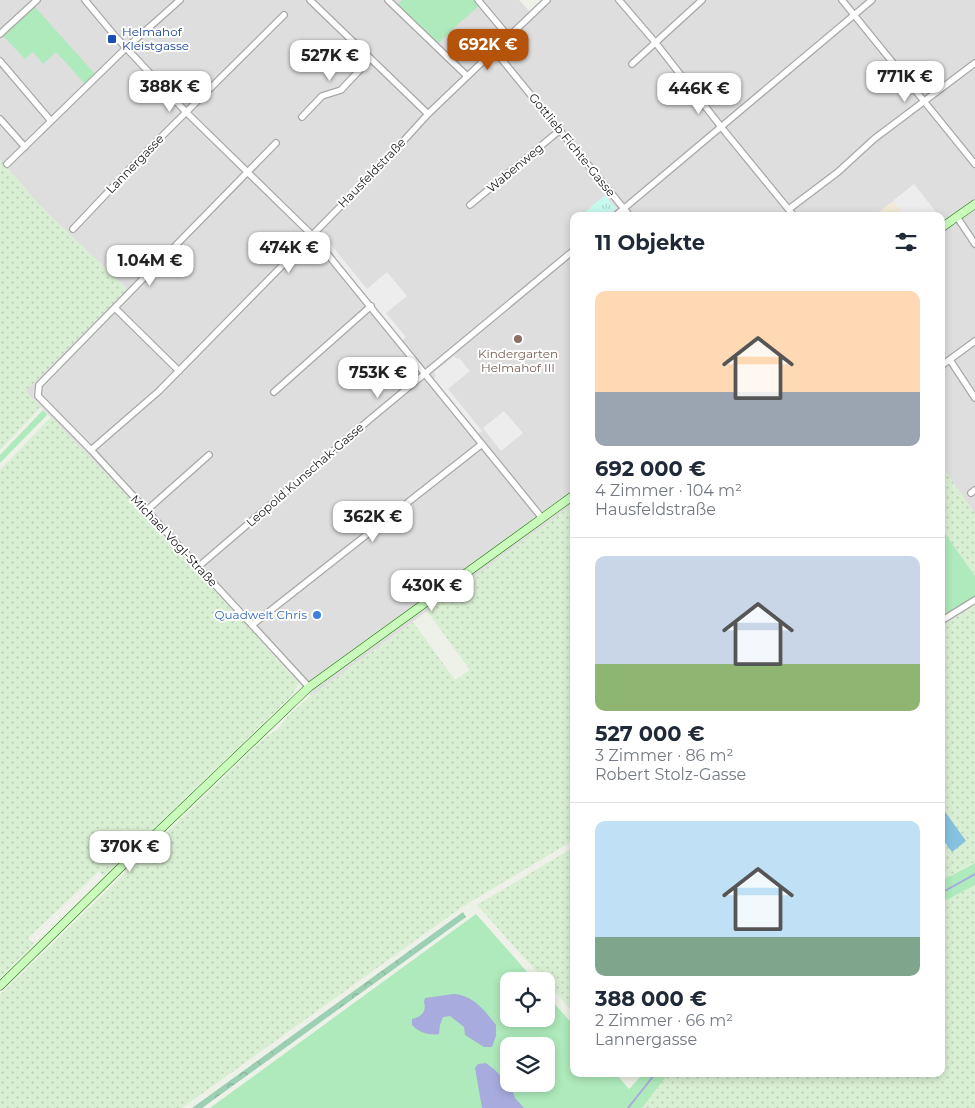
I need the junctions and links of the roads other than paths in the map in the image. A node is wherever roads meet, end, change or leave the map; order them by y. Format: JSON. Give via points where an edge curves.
{"nodes":[{"id":1,"x":37,"y":0,"type":"edge"},
{"id":2,"x":85,"y":0,"type":"edge"},
{"id":3,"x":180,"y":0,"type":"edge"},
{"id":4,"x":310,"y":0,"type":"edge"},
{"id":5,"x":388,"y":0,"type":"edge"},
{"id":6,"x":478,"y":0,"type":"edge"},
{"id":7,"x":547,"y":0,"type":"edge"},
{"id":8,"x":619,"y":0,"type":"edge"},
{"id":9,"x":702,"y":0,"type":"edge"},
{"id":10,"x":842,"y":0,"type":"edge"},
{"id":11,"x":872,"y":0,"type":"edge"},
{"id":12,"x":284,"y":15,"type":"dead end"},
{"id":13,"x":854,"y":15,"type":"junction"},
{"id":14,"x":0,"y":34,"type":"edge"},
{"id":15,"x":508,"y":36,"type":"junction"},
{"id":16,"x":655,"y":42,"type":"junction"},
{"id":17,"x":126,"y":48,"type":"junction"},
{"id":18,"x":494,"y":50,"type":"junction"},
{"id":19,"x":370,"y":59,"type":"junction"},
{"id":20,"x":0,"y":61,"type":"edge"},
{"id":21,"x":975,"y":63,"type":"edge"},
{"id":22,"x":632,"y":64,"type":"dead end"},
{"id":23,"x":467,"y":76,"type":"junction"},
{"id":24,"x":924,"y":102,"type":"junction"},
{"id":25,"x":186,"y":112,"type":"junction"},
{"id":26,"x":428,"y":114,"type":"junction"},
{"id":27,"x":302,"y":117,"type":"dead end"},
{"id":28,"x":0,"y":119,"type":"edge"},
{"id":29,"x":51,"y":121,"type":"junction"},
{"id":30,"x":722,"y":128,"type":"junction"},
{"id":31,"x":560,"y":130,"type":"junction"},
{"id":32,"x":276,"y":143,"type":"dead end"},
{"id":33,"x":25,"y":146,"type":"junction"},
{"id":34,"x":7,"y":164,"type":"dead end"},
{"id":35,"x":975,"y":164,"type":"edge"},
{"id":36,"x":248,"y":172,"type":"junction"},
{"id":37,"x":975,"y":204,"type":"edge"},
{"id":38,"x":470,"y":205,"type":"dead end"},
{"id":39,"x":624,"y":209,"type":"junction"},
{"id":40,"x":788,"y":209,"type":"junction"},
{"id":41,"x":620,"y":212,"type":"edge"},
{"id":42,"x":627,"y":212,"type":"edge"},
{"id":43,"x":791,"y":212,"type":"edge"},
{"id":44,"x":957,"y":217,"type":"junction"},
{"id":45,"x":945,"y":225,"type":"edge"},
{"id":46,"x":73,"y":229,"type":"dead end"},
{"id":47,"x":312,"y":235,"type":"junction"},
{"id":48,"x":975,"y":244,"type":"edge"},
{"id":49,"x":570,"y":253,"type":"edge"},
{"id":50,"x":371,"y":306,"type":"junction"},
{"id":51,"x":115,"y":308,"type":"junction"},
{"id":52,"x":975,"y":341,"type":"edge"},
{"id":53,"x":950,"y":360,"type":"junction"},
{"id":54,"x":945,"y":363,"type":"edge"},
{"id":55,"x":179,"y":371,"type":"junction"},
{"id":56,"x":426,"y":374,"type":"junction"},
{"id":57,"x":274,"y":392,"type":"dead end"},
{"id":58,"x":975,"y":398,"type":"edge"},
{"id":59,"x":482,"y":444,"type":"junction"},
{"id":60,"x":91,"y":450,"type":"junction"},
{"id":61,"x":209,"y":455,"type":"dead end"},
{"id":62,"x":570,"y":498,"type":"edge"},
{"id":63,"x":147,"y":510,"type":"junction"},
{"id":64,"x":542,"y":518,"type":"junction"},
{"id":65,"x":198,"y":567,"type":"junction"},
{"id":66,"x":975,"y":600,"type":"edge"},
{"id":67,"x":945,"y":619,"type":"edge"},
{"id":68,"x":252,"y":625,"type":"junction"},
{"id":69,"x":309,"y":687,"type":"junction"},
{"id":70,"x":0,"y":986,"type":"edge"}],
"edges":[{"from":1,"to":14,"type":"street"},
{"from":2,"to":17,"type":"street"},
{"from":3,"to":17,"type":"street"},
{"from":4,"to":19,"type":"street"},
{"from":5,"to":23,"type":"street"},
{"from":6,"to":15,"type":"street"},
{"from":7,"to":15,"type":"street","name":"Hausfeldstraße"},
{"from":8,"to":16,"type":"street"},
{"from":9,"to":16,"type":"street"},
{"from":10,"to":13,"type":"street"},
{"from":11,"to":13,"type":"street"},
{"from":12,"to":25,"type":"street","name":"Lannergasse"},
{"from":13,"to":24,"type":"street"},
{"from":13,"to":30,"type":"street"},
{"from":15,"to":18,"type":"street","name":"Hausfeldstraße"},
{"from":16,"to":22,"type":"street"},
{"from":16,"to":30,"type":"street"},
{"from":17,"to":25,"type":"street"},
{"from":17,"to":29,"type":"street"},
{"from":18,"to":23,"type":"street","name":"Hausfeldstraße"},
{"from":18,"to":31,"type":"street","name":"Gottlieb Fichte-Gasse"},
{"from":19,"to":26,"type":"street"},
{"from":19,"to":27,"type":"street","via":[[341,90],[322,96]]},
{"from":20,"to":29,"type":"street"},
{"from":21,"to":24,"type":"street"},
{"from":23,"to":26,"type":"street","name":"Hausfeldstraße"},
{"from":24,"to":35,"type":"street"},
{"from":24,"to":40,"type":"street"},
{"from":25,"to":36,"type":"street"},
{"from":25,"to":46,"type":"street","name":"Lannergasse"},
{"from":26,"to":47,"type":"street","name":"Hausfeldstraße"},
{"from":28,"to":33,"type":"street"},
{"from":29,"to":33,"type":"street"},
{"from":30,"to":39,"type":"street"},
{"from":30,"to":40,"type":"street"},
{"from":31,"to":38,"type":"street","name":"Wabenweg"},
{"from":31,"to":39,"type":"street","name":"Gottlieb Fichte-Gasse"},
{"from":32,"to":36,"type":"street"},
{"from":33,"to":34,"type":"street"},
{"from":36,"to":47,"type":"street"},
{"from":36,"to":51,"type":"street"},
{"from":37,"to":44,"type":"main road"},
{"from":39,"to":41,"type":"street"},
{"from":39,"to":42,"type":"street","name":"Gottlieb Fichte-Gasse"},
{"from":40,"to":43,"type":"street"},
{"from":44,"to":45,"type":"main road"},
{"from":44,"to":48,"type":"street"},
{"from":47,"to":50,"type":"street"},
{"from":47,"to":55,"type":"street","name":"Hausfeldstraße"},
{"from":49,"to":56,"type":"street","name":"Leopold Kunschak-Gasse"},
{"from":50,"to":56,"type":"street"},
{"from":50,"to":57,"type":"street"},
{"from":51,"to":55,"type":"street"},
{"from":51,"to":60,"type":"street","name":"Michael Vogl-Straße","via":[[39,385],[38,396]]},
{"from":52,"to":53,"type":"street"},
{"from":53,"to":54,"type":"street"},
{"from":53,"to":58,"type":"street"},
{"from":55,"to":60,"type":"street","name":"Hausfeldstraße"},
{"from":56,"to":59,"type":"street"},
{"from":56,"to":65,"type":"street","name":"Leopold Kunschak-Gasse"},
{"from":59,"to":64,"type":"street"},
{"from":59,"to":68,"type":"street"},
{"from":60,"to":63,"type":"street","name":"Michael Vogl-Straße"},
{"from":61,"to":63,"type":"street"},
{"from":62,"to":64,"type":"main road"},
{"from":63,"to":65,"type":"street","name":"Michael Vogl-Straße"},
{"from":64,"to":69,"type":"main road"},
{"from":65,"to":68,"type":"street","name":"Michael Vogl-Straße"},
{"from":66,"to":67,"type":"street"},
{"from":68,"to":69,"type":"street","name":"Michael Vogl-Straße"},
{"from":69,"to":70,"type":"main road"}]}
